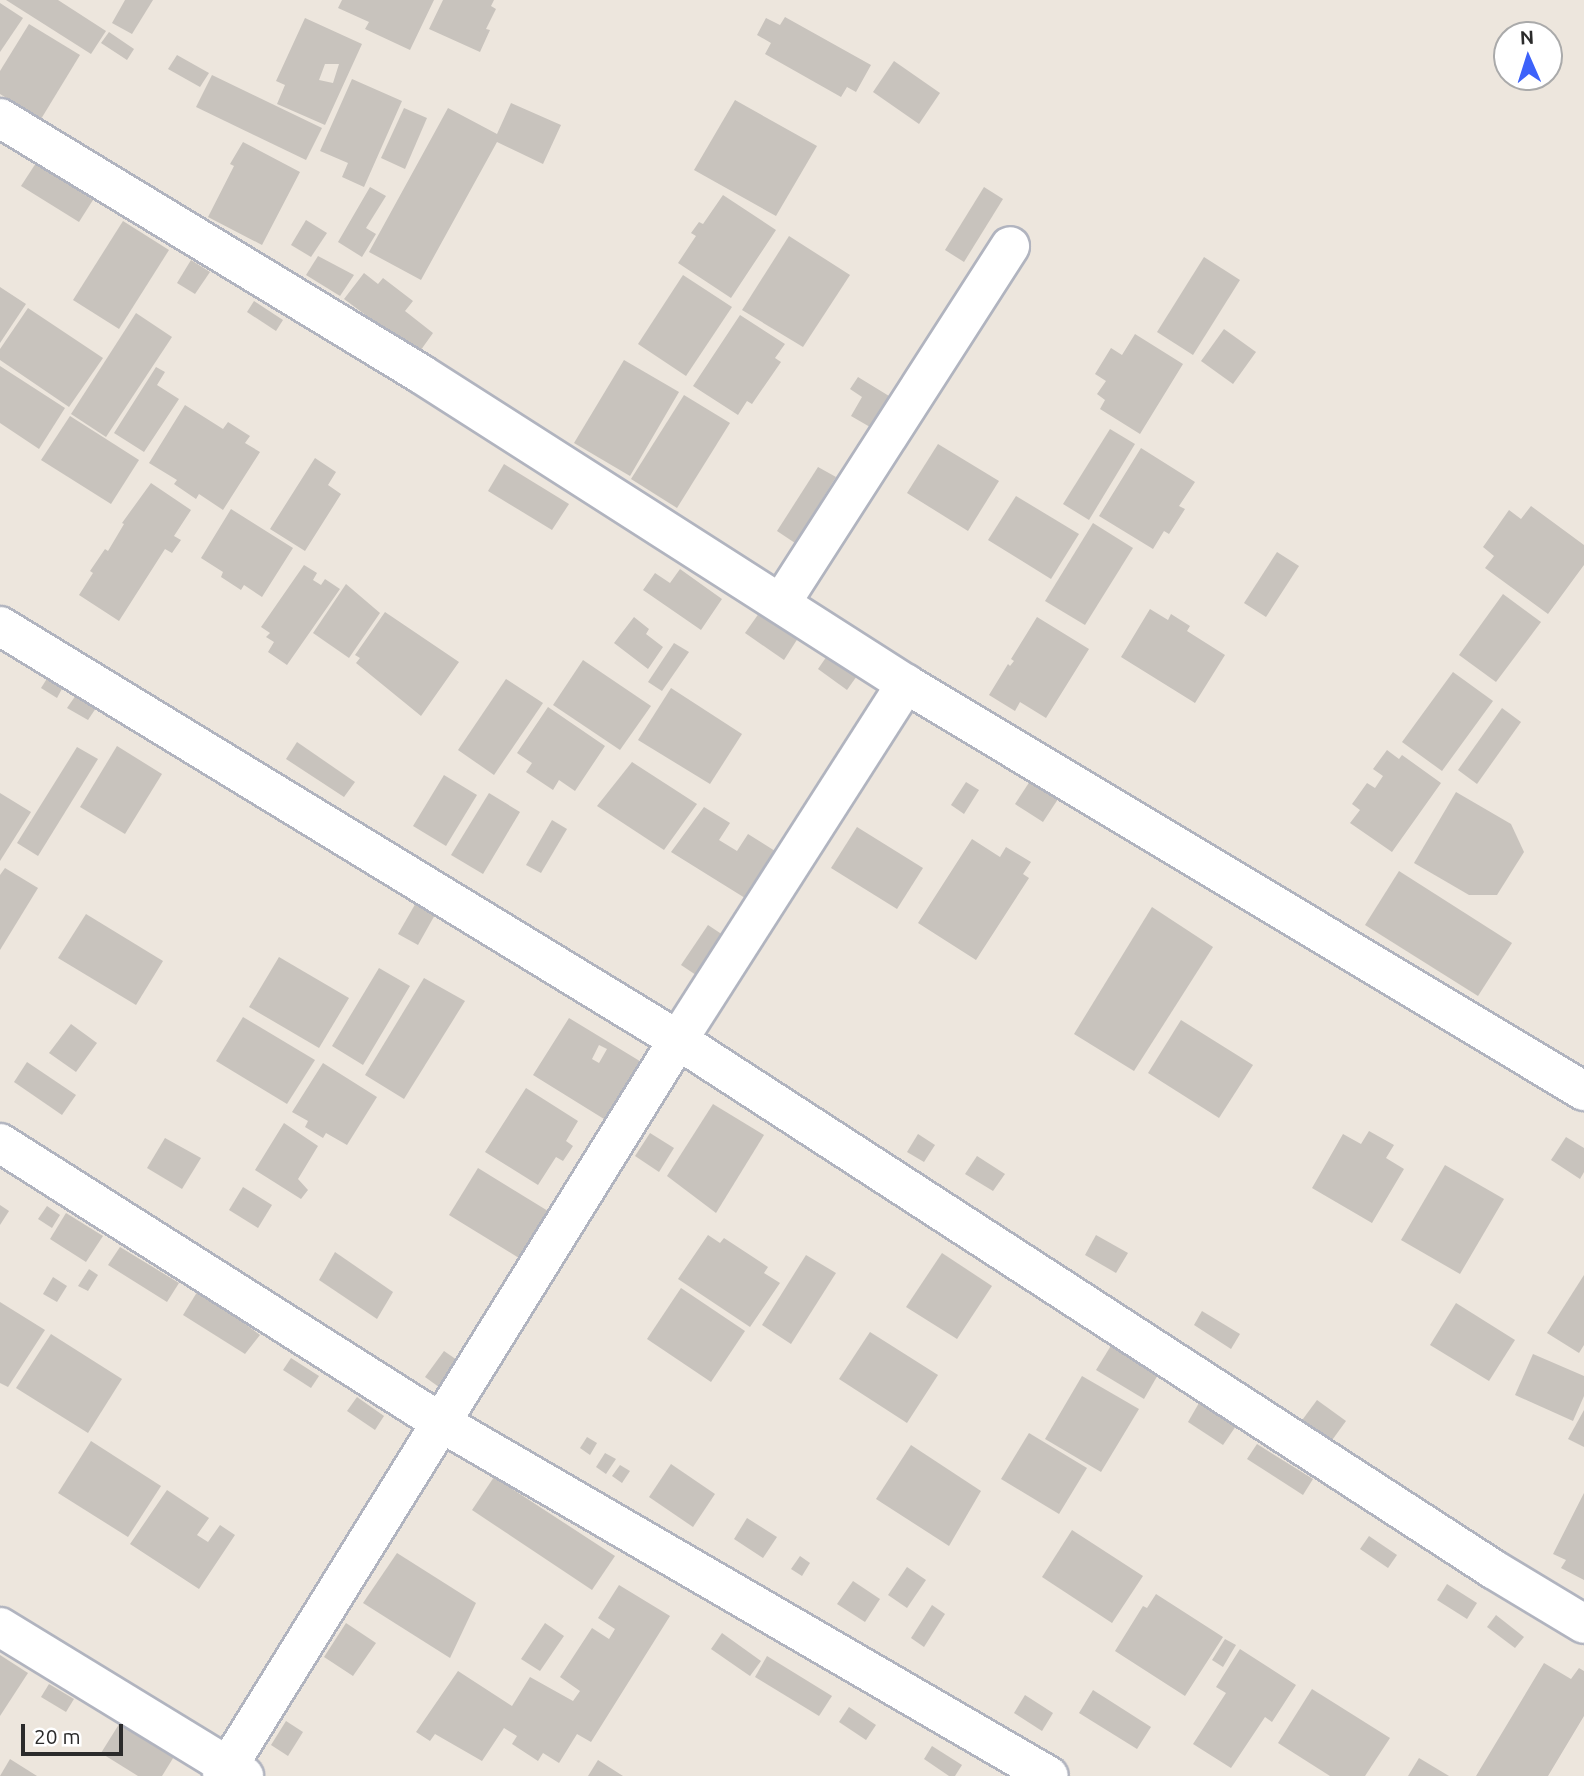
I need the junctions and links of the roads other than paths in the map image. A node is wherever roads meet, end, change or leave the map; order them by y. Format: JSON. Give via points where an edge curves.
{"nodes":[{"id":1,"x":0,"y":118,"type":"edge"},
{"id":2,"x":1010,"y":246,"type":"dead end"},
{"id":3,"x":781,"y":603,"type":"junction"},
{"id":4,"x":0,"y":626,"type":"edge"},
{"id":5,"x":906,"y":684,"type":"junction"},
{"id":6,"x":678,"y":1040,"type":"junction"},
{"id":7,"x":1584,"y":1091,"type":"edge"},
{"id":8,"x":0,"y":1143,"type":"edge"},
{"id":9,"x":440,"y":1422,"type":"junction"},
{"id":10,"x":1584,"y":1624,"type":"edge"},
{"id":11,"x":0,"y":1628,"type":"edge"},
{"id":12,"x":231,"y":1773,"type":"edge"},
{"id":13,"x":1049,"y":1776,"type":"edge"}],
"edges":[{"from":1,"to":3,"type":"street","via":[[421,374]]},
{"from":2,"to":3,"type":"street"},
{"from":3,"to":5,"type":"street"},
{"from":4,"to":6,"type":"street"},
{"from":5,"to":6,"type":"street"},
{"from":5,"to":7,"type":"street"},
{"from":6,"to":9,"type":"street"},
{"from":6,"to":10,"type":"street"},
{"from":8,"to":9,"type":"street"},
{"from":9,"to":12,"type":"street"},
{"from":9,"to":13,"type":"street"},
{"from":11,"to":12,"type":"street"}]}
